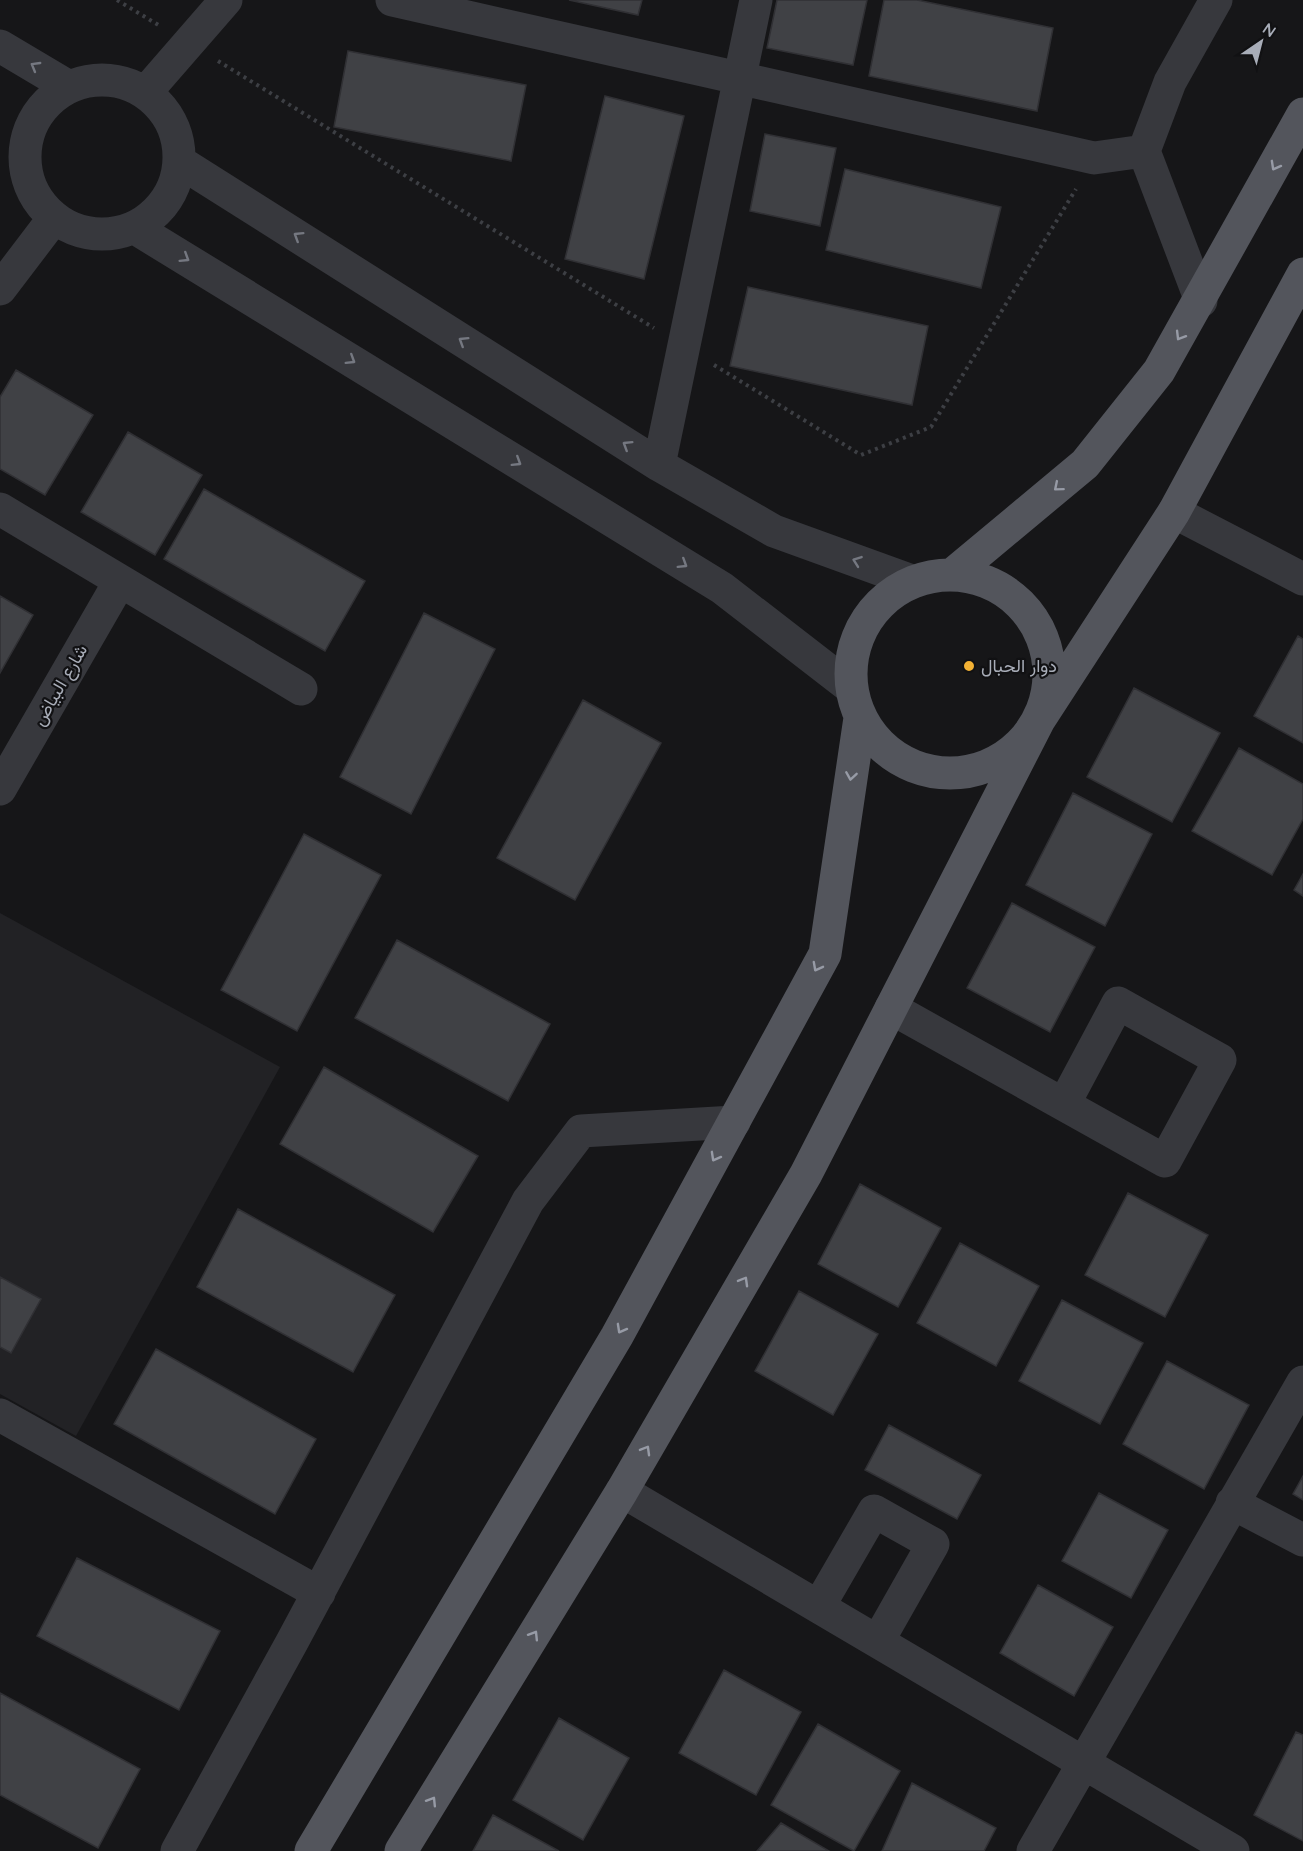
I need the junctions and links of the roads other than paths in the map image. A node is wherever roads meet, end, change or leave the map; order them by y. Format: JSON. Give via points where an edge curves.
{"nodes":[{"id":1,"x":226,"y":0,"type":"edge"},
{"id":2,"x":392,"y":0,"type":"edge"},
{"id":3,"x":756,"y":0,"type":"edge"},
{"id":4,"x":1216,"y":0,"type":"edge"},
{"id":5,"x":0,"y":46,"type":"edge"},
{"id":6,"x":738,"y":76,"type":"junction"},
{"id":7,"x":69,"y":87,"type":"junction"},
{"id":8,"x":146,"y":92,"type":"junction"},
{"id":9,"x":1303,"y":114,"type":"edge"},
{"id":10,"x":12,"y":144,"type":"edge"},
{"id":11,"x":1144,"y":151,"type":"junction"},
{"id":12,"x":180,"y":162,"type":"junction"},
{"id":13,"x":54,"y":218,"type":"junction"},
{"id":14,"x":135,"y":228,"type":"junction"},
{"id":15,"x":1303,"y":274,"type":"edge"},
{"id":16,"x":0,"y":289,"type":"edge"},
{"id":17,"x":1201,"y":301,"type":"junction"},
{"id":18,"x":659,"y":465,"type":"junction"},
{"id":19,"x":0,"y":509,"type":"edge"},
{"id":20,"x":1174,"y":512,"type":"junction"},
{"id":21,"x":953,"y":574,"type":"junction"},
{"id":22,"x":1303,"y":579,"type":"edge"},
{"id":23,"x":120,"y":581,"type":"junction"},
{"id":24,"x":912,"y":581,"type":"junction"},
{"id":25,"x":850,"y":687,"type":"junction"},
{"id":26,"x":301,"y":689,"type":"dead end"},
{"id":27,"x":860,"y":718,"type":"junction"},
{"id":28,"x":1039,"y":720,"type":"junction"},
{"id":29,"x":0,"y":789,"type":"edge"},
{"id":30,"x":891,"y":1008,"type":"junction"},
{"id":31,"x":1064,"y":1104,"type":"junction"},
{"id":32,"x":734,"y":1122,"type":"junction"},
{"id":33,"x":1303,"y":1382,"type":"edge"},
{"id":34,"x":0,"y":1416,"type":"edge"},
{"id":35,"x":622,"y":1491,"type":"junction"},
{"id":36,"x":1232,"y":1503,"type":"junction"},
{"id":37,"x":1303,"y":1540,"type":"edge"},
{"id":38,"x":319,"y":1593,"type":"junction"},
{"id":39,"x":819,"y":1606,"type":"junction"},
{"id":40,"x":878,"y":1641,"type":"junction"},
{"id":41,"x":1083,"y":1762,"type":"junction"},
{"id":42,"x":177,"y":1851,"type":"edge"},
{"id":43,"x":311,"y":1851,"type":"edge"},
{"id":44,"x":401,"y":1851,"type":"edge"},
{"id":45,"x":1033,"y":1851,"type":"edge"},
{"id":46,"x":1233,"y":1851,"type":"edge"}],
"edges":[{"from":1,"to":8,"type":"street"},
{"from":2,"to":6,"type":"street"},
{"from":3,"to":6,"type":"street"},
{"from":4,"to":11,"type":"street","via":[[1170,82]]},
{"from":7,"to":5,"type":"street","one_way":true},
{"from":6,"to":11,"type":"street","via":[[1094,158]]},
{"from":6,"to":18,"type":"street"},
{"from":7,"to":8,"type":"street","via":[[95,79],[121,82]]},
{"from":7,"to":10,"type":"street","via":[[52,98],[38,113],[29,132]]},
{"from":8,"to":12,"type":"street","via":[[165,111],[177,135]]},
{"from":9,"to":17,"type":"main road","one_way":true},
{"from":10,"to":13,"type":"street","via":[[37,199]]},
{"from":11,"to":17,"type":"street"},
{"from":12,"to":14,"type":"street","via":[[167,201]]},
{"from":18,"to":12,"type":"street","one_way":true},
{"from":13,"to":14,"type":"street","via":[[72,229],[93,234]]},
{"from":13,"to":16,"type":"street"},
{"from":14,"to":25,"type":"street","one_way":true,"via":[[722,588]]},
{"from":15,"to":20,"type":"main road"},
{"from":17,"to":21,"type":"main road","one_way":true,"via":[[1160,371],[1085,464]]},
{"from":24,"to":18,"type":"street","one_way":true,"via":[[774,531]]},
{"from":19,"to":23,"type":"street"},
{"from":20,"to":22,"type":"street"},
{"from":20,"to":28,"type":"main road"},
{"from":21,"to":24,"type":"main road"},
{"from":21,"to":28,"type":"main road","via":[[986,581],[1014,598],[1036,624],[1048,655],[1049,688]]},
{"from":23,"to":26,"type":"street"},
{"from":23,"to":29,"type":"street","name":"شارع البياض"},
{"from":24,"to":25,"type":"main road","via":[[884,598],[863,624],[851,654]]},
{"from":25,"to":27,"type":"main road"},
{"from":27,"to":28,"type":"main road","via":[[878,744],[904,762],[934,773],[965,772],[995,764],[1020,745]]},
{"from":27,"to":32,"type":"main road","one_way":true,"via":[[825,954]]},
{"from":28,"to":30,"type":"main road"},
{"from":30,"to":31,"type":"street"},
{"from":35,"to":30,"type":"main road","one_way":true,"via":[[806,1174]]},
{"from":31,"to":31,"type":"street","via":[[1165,1161],[1220,1060],[1118,1003]]},
{"from":32,"to":38,"type":"street","via":[[581,1131],[528,1201]]},
{"from":32,"to":43,"type":"main road","one_way":true,"via":[[617,1336]]},
{"from":33,"to":36,"type":"street"},
{"from":34,"to":38,"type":"street"},
{"from":35,"to":39,"type":"street"},
{"from":44,"to":35,"type":"main road","one_way":true},
{"from":36,"to":37,"type":"street"},
{"from":36,"to":41,"type":"street"},
{"from":38,"to":42,"type":"street"},
{"from":39,"to":40,"type":"street"},
{"from":39,"to":40,"type":"street","via":[[874,1511],[933,1544]]},
{"from":40,"to":41,"type":"street"},
{"from":41,"to":45,"type":"street"},
{"from":41,"to":46,"type":"street"}]}
